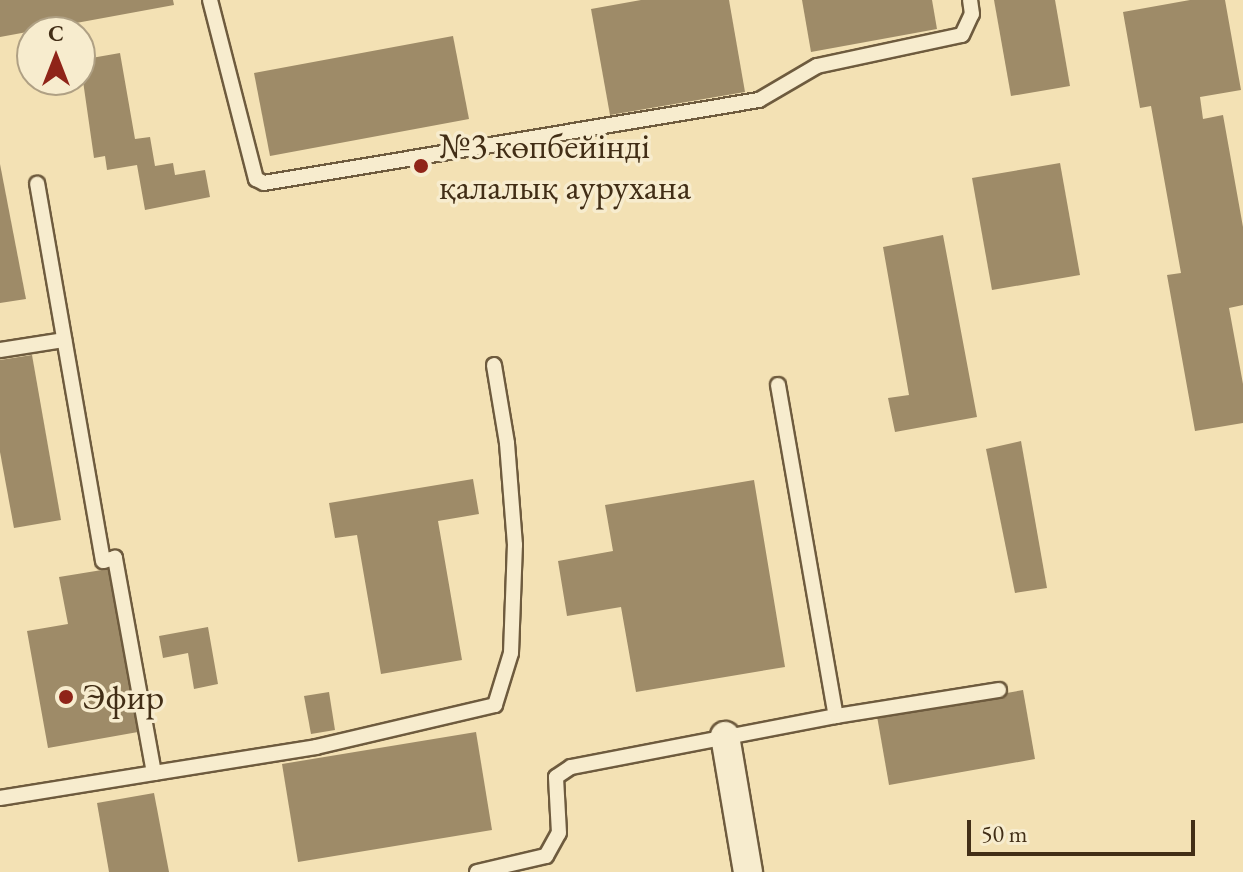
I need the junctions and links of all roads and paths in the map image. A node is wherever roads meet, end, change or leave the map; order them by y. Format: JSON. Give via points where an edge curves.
{"nodes":[{"id":1,"x":210,"y":0,"type":"edge"},
{"id":2,"x":970,"y":0,"type":"edge"},
{"id":3,"x":37,"y":184,"type":"dead end"},
{"id":4,"x":64,"y":340,"type":"junction"},
{"id":5,"x":0,"y":350,"type":"edge"},
{"id":6,"x":494,"y":365,"type":"dead end"},
{"id":7,"x":778,"y":385,"type":"dead end"},
{"id":8,"x":999,"y":690,"type":"dead end"},
{"id":9,"x":836,"y":716,"type":"junction"},
{"id":10,"x":725,"y":736,"type":"junction"},
{"id":11,"x":154,"y":773,"type":"junction"},
{"id":12,"x":0,"y":798,"type":"edge"},
{"id":13,"x":477,"y":872,"type":"edge"},
{"id":14,"x":748,"y":872,"type":"edge"}],
"edges":[{"from":1,"to":2,"type":"lane","via":[[256,179],[264,183],[759,100],[817,66],[962,35],[972,14]]},
{"from":3,"to":4,"type":"lane"},
{"from":4,"to":5,"type":"lane"},
{"from":4,"to":11,"type":"lane","via":[[103,561],[115,558]]},
{"from":6,"to":11,"type":"lane","via":[[515,545],[511,653],[495,705],[316,747]]},
{"from":7,"to":9,"type":"lane"},
{"from":8,"to":9,"type":"lane"},
{"from":9,"to":10,"type":"lane"},
{"from":10,"to":13,"type":"lane","via":[[571,767],[556,777],[559,833],[546,856]]},
{"from":10,"to":14,"type":"street"},
{"from":11,"to":12,"type":"lane"}]}
